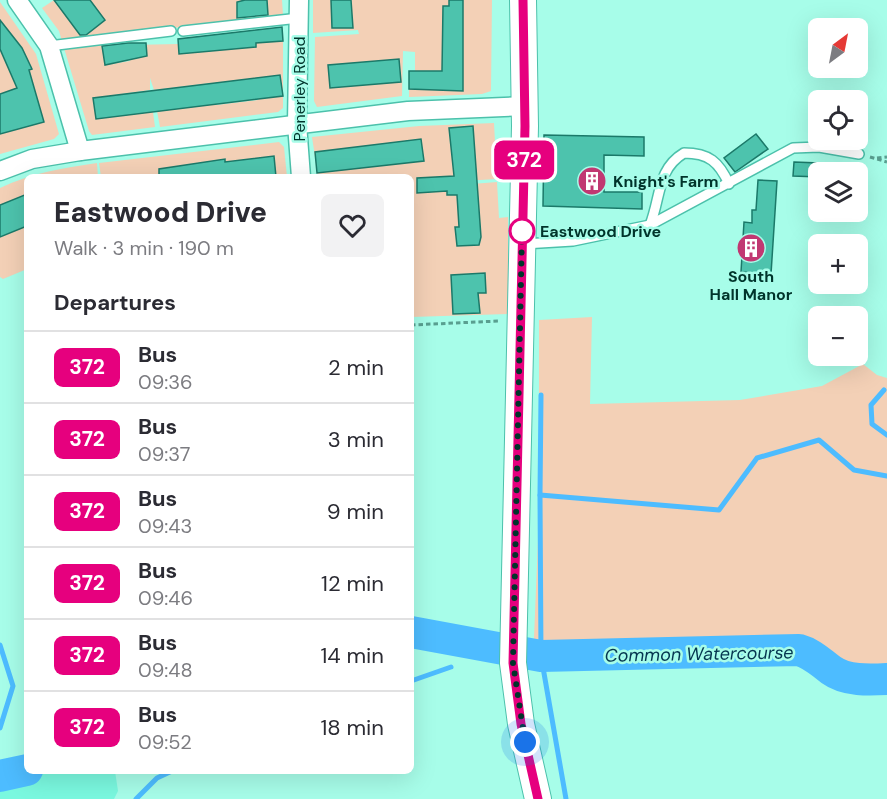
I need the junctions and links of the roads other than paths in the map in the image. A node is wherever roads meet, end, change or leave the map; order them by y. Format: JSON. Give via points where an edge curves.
{"nodes":[{"id":1,"x":16,"y":0,"type":"edge"},
{"id":2,"x":299,"y":0,"type":"edge"},
{"id":3,"x":523,"y":0,"type":"edge"},
{"id":4,"x":299,"y":18,"type":"junction"},
{"id":5,"x":171,"y":31,"type":"dead end"},
{"id":6,"x":183,"y":31,"type":"dead end"},
{"id":7,"x":49,"y":46,"type":"junction"},
{"id":8,"x":525,"y":106,"type":"junction"},
{"id":9,"x":297,"y":124,"type":"junction"},
{"id":10,"x":80,"y":151,"type":"junction"},
{"id":11,"x":859,"y":154,"type":"dead end"},
{"id":12,"x":0,"y":171,"type":"edge"},
{"id":13,"x":301,"y":174,"type":"edge"},
{"id":14,"x":729,"y":184,"type":"junction"},
{"id":15,"x":650,"y":225,"type":"junction"},
{"id":16,"x":522,"y":244,"type":"junction"},
{"id":17,"x":538,"y":799,"type":"edge"}],
"edges":[{"from":1,"to":7,"type":"street"},
{"from":2,"to":4,"type":"street","name":"Penerley Road"},
{"from":3,"to":8,"type":"main road"},
{"from":4,"to":6,"type":"lane"},
{"from":4,"to":9,"type":"street","name":"Penerley Road"},
{"from":5,"to":7,"type":"lane"},
{"from":7,"to":10,"type":"street"},
{"from":8,"to":9,"type":"street","via":[[408,111]]},
{"from":8,"to":16,"type":"main road"},
{"from":9,"to":10,"type":"street"},
{"from":9,"to":13,"type":"street","name":"Penerley Road"},
{"from":10,"to":12,"type":"street","via":[[32,159]]},
{"from":11,"to":14,"type":"lane","via":[[799,147],[776,155]]},
{"from":14,"to":15,"type":"lane"},
{"from":14,"to":15,"type":"lane","via":[[712,158],[684,153],[664,171]]},
{"from":15,"to":16,"type":"lane","via":[[573,241]]},
{"from":16,"to":17,"type":"main road","via":[[513,663],[521,724]]}]}
